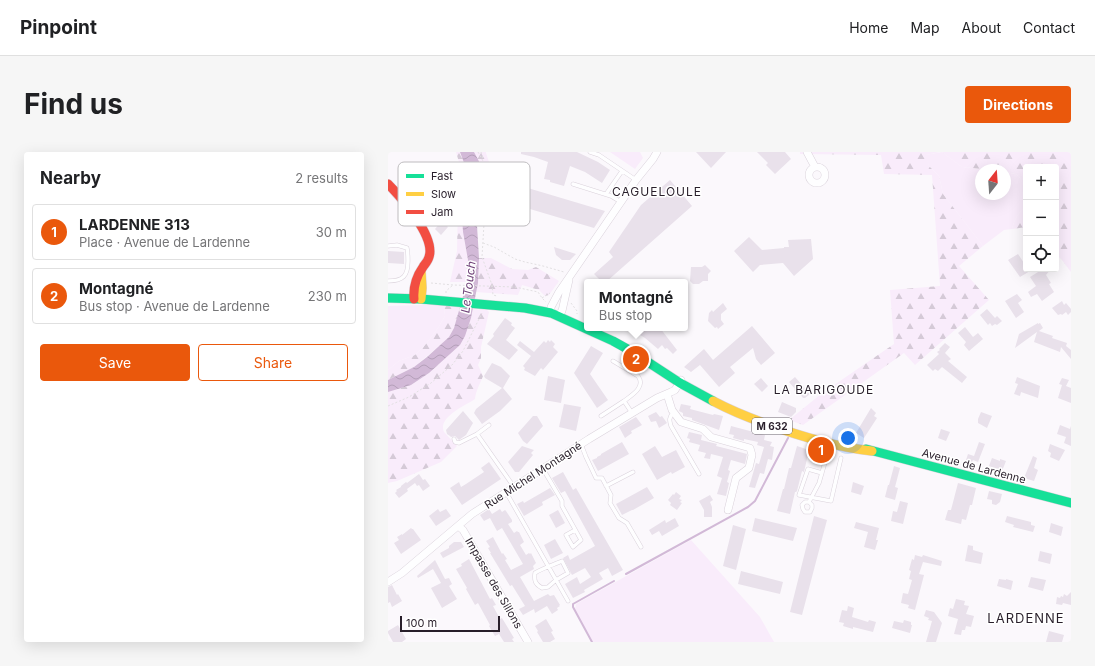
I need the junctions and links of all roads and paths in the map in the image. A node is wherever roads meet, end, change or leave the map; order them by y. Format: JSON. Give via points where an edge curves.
{"nodes":[{"id":1,"x":478,"y":152,"type":"edge"},
{"id":2,"x":481,"y":152,"type":"edge"},
{"id":3,"x":590,"y":152,"type":"edge"},
{"id":4,"x":657,"y":152,"type":"edge"},
{"id":5,"x":807,"y":152,"type":"edge"},
{"id":6,"x":483,"y":161,"type":"joint"},
{"id":7,"x":815,"y":167,"type":"dead end"},
{"id":8,"x":622,"y":171,"type":"junction"},
{"id":9,"x":636,"y":180,"type":"junction"},
{"id":10,"x":388,"y":184,"type":"edge"},
{"id":11,"x":572,"y":184,"type":"dead end"},
{"id":12,"x":606,"y":194,"type":"junction"},
{"id":13,"x":398,"y":195,"type":"edge"},
{"id":14,"x":621,"y":202,"type":"junction"},
{"id":15,"x":421,"y":226,"type":"edge"},
{"id":16,"x":484,"y":226,"type":"edge"},
{"id":17,"x":483,"y":243,"type":"junction"},
{"id":18,"x":388,"y":246,"type":"edge"},
{"id":19,"x":568,"y":274,"type":"junction"},
{"id":20,"x":388,"y":281,"type":"edge"},
{"id":21,"x":453,"y":285,"type":"junction"},
{"id":22,"x":492,"y":285,"type":"junction"},
{"id":23,"x":388,"y":292,"type":"edge"},
{"id":24,"x":419,"y":293,"type":"junction"},
{"id":25,"x":550,"y":293,"type":"dead end"},
{"id":26,"x":500,"y":296,"type":"dead end"},
{"id":27,"x":447,"y":297,"type":"junction"},
{"id":28,"x":388,"y":298,"type":"edge"},
{"id":29,"x":485,"y":306,"type":"junction"},
{"id":30,"x":556,"y":311,"type":"junction"},
{"id":31,"x":584,"y":321,"type":"edge"},
{"id":32,"x":584,"y":326,"type":"edge"},
{"id":33,"x":594,"y":331,"type":"edge"},
{"id":34,"x":602,"y":331,"type":"edge"},
{"id":35,"x":612,"y":361,"type":"dead end"},
{"id":36,"x":681,"y":381,"type":"junction"},
{"id":37,"x":667,"y":394,"type":"junction"},
{"id":38,"x":624,"y":401,"type":"junction"},
{"id":39,"x":388,"y":406,"type":"edge"},
{"id":40,"x":674,"y":412,"type":"junction"},
{"id":41,"x":632,"y":413,"type":"junction"},
{"id":42,"x":600,"y":416,"type":"dead end"},
{"id":43,"x":489,"y":425,"type":"dead end"},
{"id":44,"x":477,"y":434,"type":"junction"},
{"id":45,"x":454,"y":439,"type":"dead end"},
{"id":46,"x":831,"y":441,"type":"junction"},
{"id":47,"x":581,"y":444,"type":"junction"},
{"id":48,"x":841,"y":458,"type":"dead end"},
{"id":49,"x":543,"y":469,"type":"junction"},
{"id":50,"x":633,"y":472,"type":"dead end"},
{"id":51,"x":822,"y":473,"type":"junction"},
{"id":52,"x":699,"y":474,"type":"dead end"},
{"id":53,"x":606,"y":486,"type":"junction"},
{"id":54,"x":514,"y":487,"type":"junction"},
{"id":55,"x":506,"y":492,"type":"junction"},
{"id":56,"x":811,"y":497,"type":"junction"},
{"id":57,"x":809,"y":502,"type":"dead end"},
{"id":58,"x":1071,"y":503,"type":"edge"},
{"id":59,"x":728,"y":510,"type":"dead end"},
{"id":60,"x":458,"y":526,"type":"junction"},
{"id":61,"x":575,"y":530,"type":"junction"},
{"id":62,"x":641,"y":547,"type":"dead end"},
{"id":63,"x":548,"y":567,"type":"junction"},
{"id":64,"x":556,"y":580,"type":"junction"},
{"id":65,"x":388,"y":582,"type":"edge"},
{"id":66,"x":568,"y":601,"type":"dead end"},
{"id":67,"x":528,"y":642,"type":"edge"}],
"edges":[{"from":1,"to":6,"type":"path"},
{"from":2,"to":6,"type":"path"},
{"from":3,"to":8,"type":"lane","via":[[599,155]]},
{"from":4,"to":9,"type":"street"},
{"from":5,"to":7,"type":"street"},
{"from":8,"to":9,"type":"lane"},
{"from":8,"to":12,"type":"lane"},
{"from":9,"to":14,"type":"street"},
{"from":10,"to":13,"type":"main road"},
{"from":11,"to":12,"type":"lane"},
{"from":12,"to":14,"type":"lane"},
{"from":14,"to":19,"type":"street"},
{"from":15,"to":24,"type":"main road","via":[[426,235],[430,253],[421,271]]},
{"from":16,"to":17,"type":"path"},
{"from":17,"to":19,"type":"path","via":[[515,259]]},
{"from":17,"to":22,"type":"path","via":[[482,257]]},
{"from":18,"to":20,"type":"lane","via":[[405,246],[408,263],[408,269],[403,277]]},
{"from":19,"to":30,"type":"street"},
{"from":19,"to":30,"type":"street","via":[[558,294]]},
{"from":21,"to":22,"type":"path"},
{"from":21,"to":24,"type":"path","via":[[432,283]]},
{"from":21,"to":27,"type":"path","via":[[446,291]]},
{"from":22,"to":25,"type":"path","via":[[515,286],[538,292],[542,298]]},
{"from":22,"to":26,"type":"path","via":[[493,295]]},
{"from":23,"to":24,"type":"main road","number":"M 632"},
{"from":24,"to":27,"type":"main road","number":"M 632"},
{"from":24,"to":28,"type":"main road","number":"M 632"},
{"from":27,"to":29,"type":"main road","number":"M 632"},
{"from":29,"to":30,"type":"main road","number":"M 632","via":[[540,304]]},
{"from":29,"to":39,"type":"path","via":[[474,331],[452,365],[431,383]]},
{"from":30,"to":31,"type":"main road","number":"M 632"},
{"from":30,"to":32,"type":"main road","name":"Avenue de Lardenne","number":"M 632"},
{"from":33,"to":36,"type":"main road","name":"Avenue de Lardenne","number":"M 632"},
{"from":34,"to":36,"type":"main road","name":"Avenue de Lardenne","number":"M 632","via":[[633,348]]},
{"from":35,"to":38,"type":"lane","via":[[641,380],[641,385],[635,393]]},
{"from":36,"to":37,"type":"street","name":"Rue Michel Montagné","via":[[675,390]]},
{"from":36,"to":46,"type":"main road","name":"Avenue de Lardenne","number":"M 632","via":[[770,421]]},
{"from":37,"to":40,"type":"street"},
{"from":37,"to":41,"type":"street","name":"Rue Michel Montagné"},
{"from":38,"to":41,"type":"lane"},
{"from":38,"to":42,"type":"lane"},
{"from":40,"to":52,"type":"lane","via":[[669,419],[671,426]]},
{"from":40,"to":59,"type":"street","via":[[681,422],[703,429],[711,437],[750,448],[752,455],[749,468],[736,478]]},
{"from":41,"to":47,"type":"street","name":"Rue Michel Montagné"},
{"from":43,"to":44,"type":"lane"},
{"from":44,"to":45,"type":"lane","via":[[460,443]]},
{"from":44,"to":54,"type":"lane"},
{"from":46,"to":51,"type":"lane"},
{"from":46,"to":58,"type":"main road","name":"Avenue de Lardenne","number":"M 632","via":[[851,449],[872,451]]},
{"from":47,"to":49,"type":"street","name":"Rue Michel Montagné"},
{"from":47,"to":53,"type":"lane","via":[[596,478],[602,478]]},
{"from":48,"to":56,"type":"lane","via":[[831,501]]},
{"from":49,"to":54,"type":"street","name":"Rue Michel Montagné"},
{"from":49,"to":61,"type":"lane"},
{"from":50,"to":53,"type":"lane"},
{"from":51,"to":56,"type":"lane"},
{"from":51,"to":56,"type":"lane","via":[[808,469],[800,495]]},
{"from":53,"to":62,"type":"lane","via":[[610,503],[619,518],[627,523]]},
{"from":54,"to":55,"type":"street","name":"Rue Michel Montagné"},
{"from":55,"to":60,"type":"street","name":"Rue Michel Montagné"},
{"from":55,"to":63,"type":"lane"},
{"from":56,"to":57,"type":"lane"},
{"from":60,"to":65,"type":"street","name":"Rue Michel Montagné"},
{"from":60,"to":67,"type":"street","name":"Impasse des Sillons","via":[[463,530]]},
{"from":61,"to":61,"type":"lane","via":[[582,540],[573,547],[566,535]]},
{"from":63,"to":64,"type":"lane"},
{"from":63,"to":64,"type":"lane","via":[[562,562],[568,573]]},
{"from":63,"to":64,"type":"lane","via":[[536,573],[534,580],[537,585],[542,588],[548,587]]},
{"from":64,"to":66,"type":"lane"}]}
